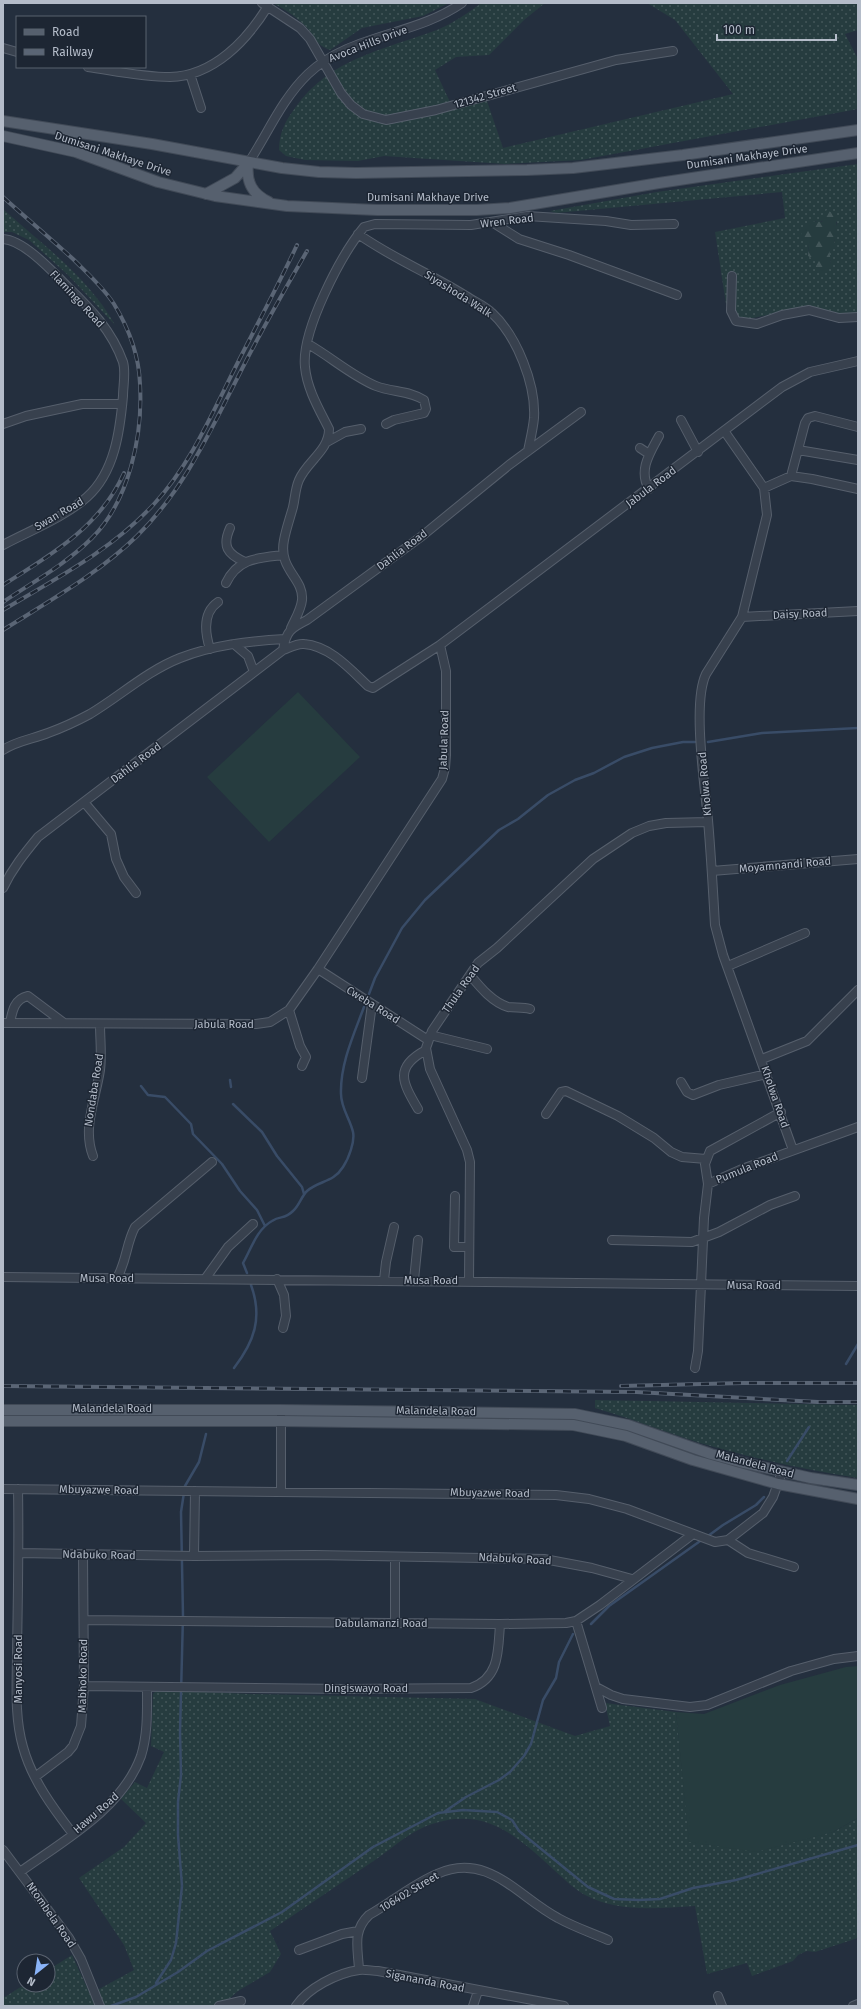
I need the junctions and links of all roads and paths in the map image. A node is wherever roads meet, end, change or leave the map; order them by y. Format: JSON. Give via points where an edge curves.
{"nodes":[{"id":1,"x":462,"y":3,"type":"edge"},
{"id":2,"x":265,"y":4,"type":"edge"},
{"id":3,"x":3,"y":48,"type":"edge"},
{"id":4,"x":673,"y":51,"type":"dead end"},
{"id":5,"x":16,"y":52,"type":"edge"},
{"id":6,"x":323,"y":61,"type":"junction"},
{"id":7,"x":95,"y":68,"type":"edge"},
{"id":8,"x":190,"y":74,"type":"junction"},
{"id":9,"x":201,"y":108,"type":"dead end"},
{"id":10,"x":3,"y":120,"type":"edge"},
{"id":11,"x":858,"y":130,"type":"edge"},
{"id":12,"x":3,"y":136,"type":"edge"},
{"id":13,"x":858,"y":153,"type":"edge"},
{"id":14,"x":249,"y":162,"type":"junction"},
{"id":15,"x":206,"y":194,"type":"junction"},
{"id":16,"x":273,"y":204,"type":"junction"},
{"id":17,"x":492,"y":222,"type":"junction"},
{"id":18,"x":674,"y":224,"type":"dead end"},
{"id":19,"x":358,"y":234,"type":"junction"},
{"id":20,"x":3,"y":239,"type":"edge"},
{"id":21,"x":732,"y":276,"type":"dead end"},
{"id":22,"x":678,"y":295,"type":"dead end"},
{"id":23,"x":858,"y":317,"type":"edge"},
{"id":24,"x":308,"y":344,"type":"junction"},
{"id":25,"x":858,"y":361,"type":"edge"},
{"id":26,"x":122,"y":404,"type":"junction"},
{"id":27,"x":581,"y":412,"type":"dead end"},
{"id":28,"x":681,"y":420,"type":"dead end"},
{"id":29,"x":3,"y":424,"type":"edge"},
{"id":30,"x":386,"y":424,"type":"dead end"},
{"id":31,"x":858,"y":427,"type":"edge"},
{"id":32,"x":361,"y":429,"type":"dead end"},
{"id":33,"x":725,"y":432,"type":"junction"},
{"id":34,"x":659,"y":436,"type":"dead end"},
{"id":35,"x":327,"y":442,"type":"junction"},
{"id":36,"x":640,"y":448,"type":"dead end"},
{"id":37,"x":798,"y":450,"type":"junction"},
{"id":38,"x":528,"y":451,"type":"junction"},
{"id":39,"x":698,"y":452,"type":"junction"},
{"id":40,"x":649,"y":454,"type":"junction"},
{"id":41,"x":858,"y":460,"type":"edge"},
{"id":42,"x":791,"y":476,"type":"junction"},
{"id":43,"x":764,"y":488,"type":"junction"},
{"id":44,"x":649,"y":489,"type":"junction"},
{"id":45,"x":858,"y":490,"type":"edge"},
{"id":46,"x":230,"y":528,"type":"dead end"},
{"id":47,"x":3,"y":545,"type":"edge"},
{"id":48,"x":283,"y":555,"type":"junction"},
{"id":49,"x":245,"y":562,"type":"junction"},
{"id":50,"x":226,"y":583,"type":"dead end"},
{"id":51,"x":218,"y":602,"type":"dead end"},
{"id":52,"x":858,"y":611,"type":"edge"},
{"id":53,"x":742,"y":617,"type":"junction"},
{"id":54,"x":291,"y":628,"type":"junction"},
{"id":55,"x":285,"y":639,"type":"junction"},
{"id":56,"x":234,"y":644,"type":"junction"},
{"id":57,"x":440,"y":645,"type":"junction"},
{"id":58,"x":210,"y":649,"type":"junction"},
{"id":59,"x":283,"y":650,"type":"junction"},
{"id":60,"x":254,"y":672,"type":"junction"},
{"id":61,"x":3,"y":750,"type":"edge"},
{"id":62,"x":84,"y":802,"type":"junction"},
{"id":63,"x":708,"y":822,"type":"junction"},
{"id":64,"x":858,"y":859,"type":"edge"},
{"id":65,"x":712,"y":871,"type":"junction"},
{"id":66,"x":3,"y":888,"type":"edge"},
{"id":67,"x":136,"y":893,"type":"dead end"},
{"id":68,"x":805,"y":933,"type":"dead end"},
{"id":69,"x":728,"y":966,"type":"junction"},
{"id":70,"x":318,"y":969,"type":"junction"},
{"id":71,"x":470,"y":975,"type":"junction"},
{"id":72,"x":858,"y":990,"type":"edge"},
{"id":73,"x":372,"y":1004,"type":"junction"},
{"id":74,"x":530,"y":1009,"type":"dead end"},
{"id":75,"x":288,"y":1010,"type":"junction"},
{"id":76,"x":6,"y":1023,"type":"edge"},
{"id":77,"x":64,"y":1023,"type":"junction"},
{"id":78,"x":100,"y":1024,"type":"junction"},
{"id":79,"x":429,"y":1038,"type":"junction"},
{"id":80,"x":487,"y":1049,"type":"dead end"},
{"id":81,"x":426,"y":1050,"type":"junction"},
{"id":82,"x":762,"y":1059,"type":"junction"},
{"id":83,"x":302,"y":1066,"type":"dead end"},
{"id":84,"x":767,"y":1074,"type":"junction"},
{"id":85,"x":362,"y":1078,"type":"dead end"},
{"id":86,"x":682,"y":1082,"type":"dead end"},
{"id":87,"x":418,"y":1109,"type":"dead end"},
{"id":88,"x":781,"y":1112,"type":"junction"},
{"id":89,"x":546,"y":1114,"type":"dead end"},
{"id":90,"x":858,"y":1127,"type":"edge"},
{"id":91,"x":793,"y":1150,"type":"junction"},
{"id":92,"x":93,"y":1156,"type":"dead end"},
{"id":93,"x":706,"y":1159,"type":"junction"},
{"id":94,"x":212,"y":1162,"type":"dead end"},
{"id":95,"x":708,"y":1184,"type":"junction"},
{"id":96,"x":455,"y":1196,"type":"dead end"},
{"id":97,"x":794,"y":1196,"type":"dead end"},
{"id":98,"x":253,"y":1224,"type":"dead end"},
{"id":99,"x":394,"y":1227,"type":"dead end"},
{"id":100,"x":704,"y":1238,"type":"junction"},
{"id":101,"x":418,"y":1240,"type":"dead end"},
{"id":102,"x":612,"y":1240,"type":"dead end"},
{"id":103,"x":469,"y":1247,"type":"junction"},
{"id":104,"x":3,"y":1278,"type":"edge"},
{"id":105,"x":117,"y":1278,"type":"junction"},
{"id":106,"x":206,"y":1279,"type":"junction"},
{"id":107,"x":277,"y":1279,"type":"junction"},
{"id":108,"x":384,"y":1280,"type":"junction"},
{"id":109,"x":414,"y":1280,"type":"junction"},
{"id":110,"x":469,"y":1281,"type":"junction"},
{"id":111,"x":702,"y":1285,"type":"junction"},
{"id":112,"x":858,"y":1286,"type":"edge"},
{"id":113,"x":283,"y":1328,"type":"dead end"},
{"id":114,"x":695,"y":1368,"type":"dead end"},
{"id":115,"x":3,"y":1410,"type":"edge"},
{"id":116,"x":282,"y":1410,"type":"junction"},
{"id":117,"x":3,"y":1421,"type":"edge"},
{"id":118,"x":282,"y":1421,"type":"junction"},
{"id":119,"x":782,"y":1472,"type":"junction"},
{"id":120,"x":778,"y":1484,"type":"junction"},
{"id":121,"x":858,"y":1485,"type":"edge"},
{"id":122,"x":3,"y":1489,"type":"edge"},
{"id":123,"x":18,"y":1489,"type":"junction"},
{"id":124,"x":187,"y":1491,"type":"junction"},
{"id":125,"x":281,"y":1492,"type":"junction"},
{"id":126,"x":858,"y":1499,"type":"edge"},
{"id":127,"x":692,"y":1534,"type":"junction"},
{"id":128,"x":728,"y":1540,"type":"junction"},
{"id":129,"x":20,"y":1553,"type":"junction"},
{"id":130,"x":83,"y":1555,"type":"junction"},
{"id":131,"x":191,"y":1556,"type":"junction"},
{"id":132,"x":395,"y":1557,"type":"junction"},
{"id":133,"x":794,"y":1567,"type":"dead end"},
{"id":134,"x":632,"y":1579,"type":"junction"},
{"id":135,"x":84,"y":1620,"type":"junction"},
{"id":136,"x":576,"y":1621,"type":"junction"},
{"id":137,"x":395,"y":1622,"type":"junction"},
{"id":138,"x":500,"y":1624,"type":"junction"},
{"id":139,"x":858,"y":1656,"type":"edge"},
{"id":140,"x":84,"y":1686,"type":"junction"},
{"id":141,"x":147,"y":1687,"type":"junction"},
{"id":142,"x":596,"y":1687,"type":"junction"},
{"id":143,"x":602,"y":1708,"type":"dead end"},
{"id":144,"x":35,"y":1777,"type":"junction"},
{"id":145,"x":72,"y":1834,"type":"junction"},
{"id":146,"x":3,"y":1850,"type":"edge"},
{"id":147,"x":20,"y":1872,"type":"junction"},
{"id":148,"x":358,"y":1930,"type":"junction"},
{"id":149,"x":608,"y":1940,"type":"dead end"},
{"id":150,"x":299,"y":1950,"type":"dead end"},
{"id":151,"x":359,"y":1970,"type":"junction"},
{"id":152,"x":478,"y":1991,"type":"junction"},
{"id":153,"x":718,"y":1996,"type":"dead end"},
{"id":154,"x":241,"y":2000,"type":"dead end"},
{"id":155,"x":858,"y":2004,"type":"edge"},
{"id":156,"x":100,"y":2006,"type":"edge"},
{"id":157,"x":219,"y":2006,"type":"edge"},
{"id":158,"x":296,"y":2006,"type":"edge"},
{"id":159,"x":473,"y":2006,"type":"edge"},
{"id":160,"x":564,"y":2006,"type":"edge"},
{"id":161,"x":722,"y":2006,"type":"edge"},
{"id":162,"x":853,"y":2006,"type":"edge"}],
"edges":[{"from":1,"to":6,"type":"street","name":"Avoca Hills Drive","via":[[435,19],[365,42]]},
{"from":2,"to":6,"type":"street","name":"121342 Street","via":[[300,28]]},
{"from":2,"to":8,"type":"street","via":[[258,23],[236,47],[220,60]]},
{"from":3,"to":5,"type":"street"},
{"from":4,"to":6,"type":"street","name":"121342 Street","via":[[616,60],[436,110],[386,120],[363,114],[351,105]]},
{"from":6,"to":14,"type":"street","name":"Avoca Hills Drive","via":[[301,81],[284,102]]},
{"from":7,"to":8,"type":"street","via":[[151,76],[171,77]]},
{"from":8,"to":9,"type":"street"},
{"from":10,"to":14,"type":"main road","name":"Dumisani Makhaye Drive"},
{"from":11,"to":14,"type":"main road","name":"Dumisani Makhaye Drive","via":[[683,155],[547,170],[349,173],[300,171]]},
{"from":12,"to":15,"type":"main road","name":"Dumisani Makhaye Drive","via":[[76,152],[158,182]]},
{"from":13,"to":16,"type":"main road","name":"Dumisani Makhaye Drive","via":[[510,208],[377,210]]},
{"from":14,"to":15,"type":"main road","via":[[235,178]]},
{"from":14,"to":16,"type":"main road","via":[[249,182],[260,197]]},
{"from":15,"to":16,"type":"main road","name":"Dumisani Makhaye Drive"},
{"from":17,"to":18,"type":"street","name":"Wren Road","via":[[527,216],[606,221],[631,226]]},
{"from":17,"to":19,"type":"street","name":"Wren Road","via":[[465,225],[375,224],[364,227]]},
{"from":17,"to":22,"type":"street","via":[[519,239],[562,252]]},
{"from":19,"to":24,"type":"street","via":[[331,278],[314,320]]},
{"from":19,"to":38,"type":"street","name":"Siyashoda Walk","via":[[492,312],[501,323],[525,367],[530,386],[534,419]]},
{"from":20,"to":26,"type":"street","name":"Flamingo Road","via":[[18,243],[52,271],[102,322],[123,364]]},
{"from":21,"to":23,"type":"street","via":[[731,312],[736,321],[757,324],[782,315],[809,310],[839,318]]},
{"from":24,"to":30,"type":"street","via":[[375,386],[419,396],[424,400],[424,413]]},
{"from":24,"to":35,"type":"street","via":[[304,356],[307,380],[330,429]]},
{"from":25,"to":33,"type":"street","name":"Jabula Road","via":[[810,372],[795,380]]},
{"from":26,"to":29,"type":"street","via":[[82,404],[26,416]]},
{"from":26,"to":47,"type":"street","name":"Swan Road","via":[[111,460],[88,496],[70,510]]},
{"from":27,"to":38,"type":"street","name":"Dahlia Road"},
{"from":28,"to":39,"type":"street"},
{"from":31,"to":37,"type":"street","via":[[815,416],[808,418]]},
{"from":32,"to":35,"type":"street","via":[[345,432]]},
{"from":33,"to":39,"type":"street","name":"Jabula Road"},
{"from":33,"to":43,"type":"street","name":"Kholwa Road"},
{"from":34,"to":40,"type":"street"},
{"from":35,"to":48,"type":"street","via":[[298,482],[284,539]]},
{"from":36,"to":40,"type":"street"},
{"from":37,"to":41,"type":"street"},
{"from":37,"to":42,"type":"street"},
{"from":38,"to":54,"type":"street","name":"Dahlia Road","via":[[422,536],[307,620]]},
{"from":39,"to":44,"type":"street","name":"Jabula Road"},
{"from":40,"to":44,"type":"street","via":[[644,474]]},
{"from":42,"to":43,"type":"street"},
{"from":42,"to":45,"type":"street","via":[[812,478]]},
{"from":43,"to":53,"type":"street","name":"Kholwa Road","via":[[767,515]]},
{"from":44,"to":57,"type":"street","name":"Jabula Road"},
{"from":46,"to":49,"type":"street","via":[[225,539],[227,548]]},
{"from":48,"to":49,"type":"street"},
{"from":48,"to":54,"type":"street","via":[[302,598]]},
{"from":49,"to":50,"type":"street","via":[[234,569]]},
{"from":51,"to":58,"type":"street","via":[[212,608],[205,626]]},
{"from":52,"to":53,"type":"street","name":"Daisy Road"},
{"from":53,"to":63,"type":"street","name":"Kholwa Road","via":[[706,674],[701,688],[700,728]]},
{"from":54,"to":55,"type":"street"},
{"from":55,"to":56,"type":"street"},
{"from":55,"to":59,"type":"street"},
{"from":56,"to":58,"type":"street"},
{"from":56,"to":60,"type":"street","via":[[248,656]]},
{"from":57,"to":59,"type":"street","name":"Dahlia Road","via":[[373,688],[341,661],[318,649],[298,644]]},
{"from":57,"to":70,"type":"street","name":"Jabula Road","via":[[446,671],[446,755],[442,779]]},
{"from":58,"to":61,"type":"street","via":[[180,658],[120,692],[89,714]]},
{"from":59,"to":60,"type":"street","name":"Dahlia Road"},
{"from":60,"to":62,"type":"street","name":"Dahlia Road"},
{"from":62,"to":66,"type":"street","name":"Dahlia Road","via":[[38,837],[17,862]]},
{"from":62,"to":67,"type":"street","via":[[111,834],[116,859],[124,877]]},
{"from":63,"to":65,"type":"street","name":"Kholwa Road"},
{"from":63,"to":71,"type":"street","name":"Thula Road","via":[[666,823],[632,833],[593,859],[478,963]]},
{"from":64,"to":65,"type":"street","name":"Moyamnandi Road"},
{"from":65,"to":69,"type":"street","name":"Kholwa Road","via":[[715,924]]},
{"from":68,"to":69,"type":"street"},
{"from":69,"to":82,"type":"street","name":"Kholwa Road"},
{"from":70,"to":73,"type":"street","name":"Cweba Road"},
{"from":70,"to":75,"type":"street","name":"Jabula Road"},
{"from":71,"to":74,"type":"street","via":[[486,993],[502,1004]]},
{"from":71,"to":79,"type":"street","name":"Thula Road"},
{"from":72,"to":82,"type":"street","via":[[807,1041]]},
{"from":73,"to":79,"type":"street","name":"Cweba Road"},
{"from":73,"to":85,"type":"street"},
{"from":75,"to":78,"type":"street","name":"Jabula Road","via":[[270,1022],[256,1024]]},
{"from":75,"to":83,"type":"street","via":[[306,1057]]},
{"from":76,"to":77,"type":"street","name":"Jabula Road"},
{"from":76,"to":77,"type":"street","via":[[18,1001],[28,996]]},
{"from":77,"to":78,"type":"street","name":"Jabula Road"},
{"from":78,"to":92,"type":"street","name":"Nondaba Road","via":[[100,1070],[88,1132]]},
{"from":79,"to":80,"type":"street","name":"Cweba Road"},
{"from":79,"to":81,"type":"street","name":"Thula Road"},
{"from":81,"to":87,"type":"street","via":[[409,1061],[404,1072],[403,1082]]},
{"from":81,"to":103,"type":"street","name":"Thula Road","via":[[430,1069],[470,1162]]},
{"from":82,"to":84,"type":"street","name":"Kholwa Road"},
{"from":84,"to":86,"type":"street","via":[[720,1085],[693,1095],[687,1092]]},
{"from":84,"to":88,"type":"street","name":"Kholwa Road"},
{"from":88,"to":91,"type":"street","name":"Kholwa Road"},
{"from":88,"to":93,"type":"street","via":[[716,1147],[710,1151]]},
{"from":89,"to":93,"type":"street","via":[[561,1092],[566,1091],[611,1112],[654,1138],[671,1152],[682,1157]]},
{"from":90,"to":91,"type":"street","name":"Pumula Road"},
{"from":91,"to":95,"type":"street","name":"Pumula Road"},
{"from":93,"to":95,"type":"street"},
{"from":94,"to":105,"type":"street","via":[[135,1227],[124,1265]]},
{"from":95,"to":100,"type":"street","name":"Pumula Road"},
{"from":96,"to":103,"type":"street","via":[[454,1247]]},
{"from":97,"to":100,"type":"street"},
{"from":98,"to":106,"type":"street","via":[[228,1247]]},
{"from":99,"to":108,"type":"street"},
{"from":100,"to":102,"type":"street","via":[[692,1242]]},
{"from":100,"to":111,"type":"street","name":"Pumula Road"},
{"from":101,"to":109,"type":"street"},
{"from":103,"to":110,"type":"street","name":"Thula Road"},
{"from":104,"to":105,"type":"street","name":"Musa Road"},
{"from":105,"to":106,"type":"street","name":"Musa Road"},
{"from":106,"to":107,"type":"street","name":"Musa Road"},
{"from":107,"to":108,"type":"street","name":"Musa Road"},
{"from":107,"to":113,"type":"street","via":[[284,1295],[286,1316]]},
{"from":108,"to":109,"type":"street","name":"Musa Road"},
{"from":109,"to":110,"type":"street","name":"Musa Road"},
{"from":110,"to":111,"type":"street","name":"Musa Road"},
{"from":111,"to":112,"type":"street","name":"Musa Road"},
{"from":111,"to":114,"type":"street","name":"Pumula Road"},
{"from":115,"to":116,"type":"main road","name":"Malandela Road"},
{"from":116,"to":118,"type":"street"},
{"from":116,"to":119,"type":"main road","name":"Malandela Road","via":[[582,1415],[628,1425],[711,1454]]},
{"from":117,"to":118,"type":"main road","name":"Malandela Road"},
{"from":118,"to":120,"type":"main road","name":"Malandela Road","via":[[580,1426],[626,1436],[693,1460]]},
{"from":118,"to":125,"type":"street"},
{"from":119,"to":120,"type":"street"},
{"from":119,"to":121,"type":"main road","name":"Malandela Road"},
{"from":120,"to":126,"type":"main road","name":"Malandela Road"},
{"from":120,"to":128,"type":"street","via":[[763,1513]]},
{"from":122,"to":123,"type":"street","name":"Mbuyazwe Road"},
{"from":123,"to":124,"type":"street","name":"Mbuyazwe Road"},
{"from":123,"to":129,"type":"street","name":"Manyosi Road"},
{"from":124,"to":125,"type":"street","name":"Mbuyazwe Road"},
{"from":124,"to":131,"type":"street"},
{"from":125,"to":127,"type":"street","name":"Mbuyazwe Road","via":[[556,1495],[588,1499],[627,1509]]},
{"from":127,"to":128,"type":"street","via":[[715,1542]]},
{"from":127,"to":134,"type":"street","name":"Dabulamanzi Road"},
{"from":128,"to":133,"type":"street","via":[[748,1553]]},
{"from":129,"to":130,"type":"street","name":"Ndabuko Road"},
{"from":129,"to":144,"type":"street","name":"Manyosi Road","via":[[18,1725],[23,1749]]},
{"from":130,"to":131,"type":"street","name":"Ndabuko Road"},
{"from":130,"to":135,"type":"street","name":"Mabhoko Road"},
{"from":131,"to":132,"type":"street","name":"Ndabuko Road"},
{"from":132,"to":134,"type":"street","name":"Ndabuko Road","via":[[544,1559]]},
{"from":132,"to":137,"type":"street"},
{"from":134,"to":136,"type":"street","name":"Dabulamanzi Road"},
{"from":135,"to":137,"type":"street","name":"Dabulamanzi Road"},
{"from":135,"to":140,"type":"street","name":"Mabhoko Road"},
{"from":136,"to":138,"type":"street","name":"Dabulamanzi Road","via":[[557,1624]]},
{"from":136,"to":142,"type":"street"},
{"from":137,"to":138,"type":"street","name":"Dabulamanzi Road"},
{"from":138,"to":141,"type":"street","name":"Dingiswayo Road","via":[[498,1656],[494,1669],[486,1680],[471,1688]]},
{"from":139,"to":142,"type":"street","via":[[834,1659],[790,1671],[707,1705],[690,1707],[623,1699]]},
{"from":140,"to":141,"type":"street"},
{"from":140,"to":144,"type":"street","name":"Mabhoko Road","via":[[81,1726],[73,1746],[58,1761]]},
{"from":141,"to":145,"type":"street","name":"Hawu Road","via":[[146,1731],[136,1768],[110,1804]]},
{"from":142,"to":143,"type":"street"},
{"from":144,"to":145,"type":"street","name":"Manyosi Road"},
{"from":145,"to":147,"type":"street","name":"Hawu Road"},
{"from":146,"to":147,"type":"street","name":"Ntombela Road"},
{"from":147,"to":156,"type":"street","name":"Ntombela Road","via":[[69,1938],[81,1959]]},
{"from":148,"to":149,"type":"street","name":"106402 Street","via":[[369,1915],[432,1876],[450,1869],[468,1867],[494,1874],[558,1918]]},
{"from":148,"to":150,"type":"street"},
{"from":148,"to":151,"type":"street"},
{"from":151,"to":152,"type":"street","name":"Sigananda Road"},
{"from":151,"to":158,"type":"street","name":"Sigananda Road","via":[[315,1986]]},
{"from":152,"to":159,"type":"street"},
{"from":152,"to":160,"type":"street","name":"Sigananda Road"},
{"from":153,"to":161,"type":"street"},
{"from":154,"to":157,"type":"street"},
{"from":155,"to":162,"type":"street"}]}
